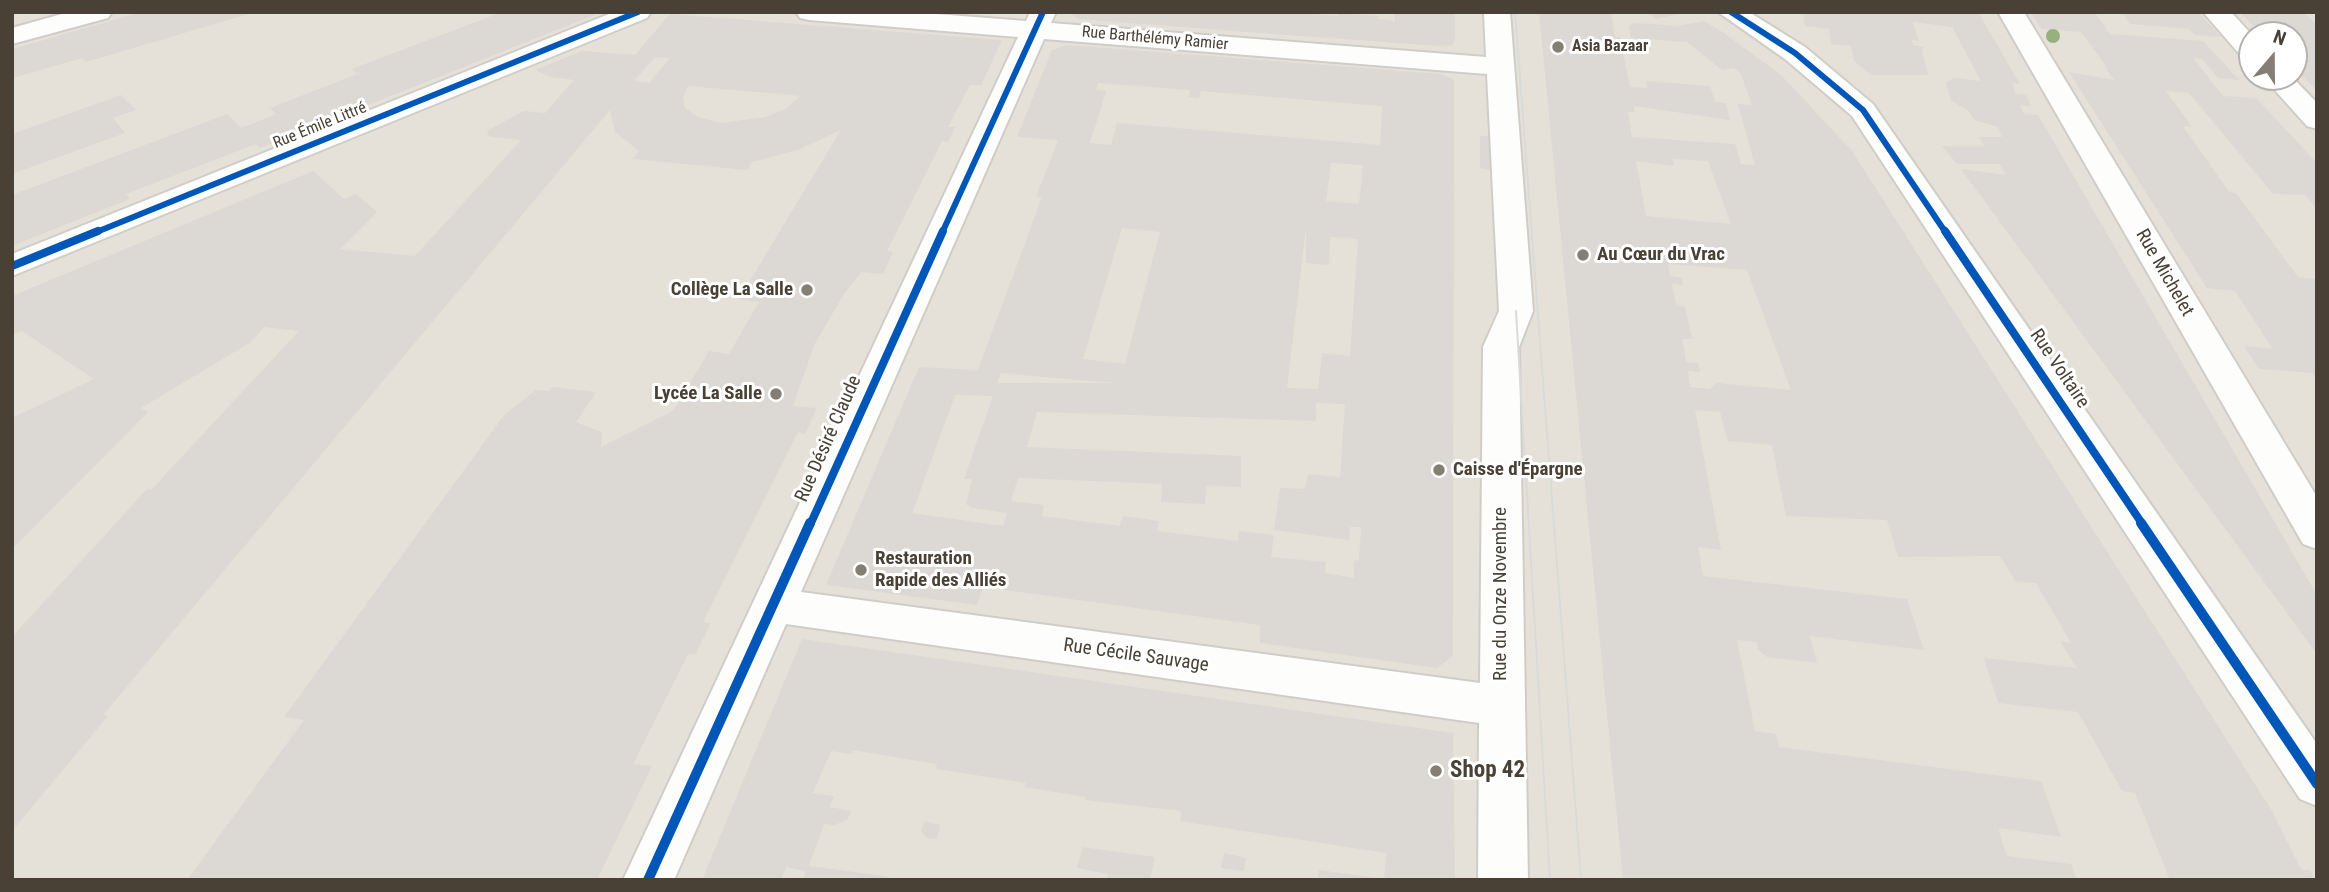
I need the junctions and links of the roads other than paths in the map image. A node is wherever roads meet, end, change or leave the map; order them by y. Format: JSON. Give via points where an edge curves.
{"nodes":[{"id":1,"x":99,"y":12,"type":"edge"},
{"id":2,"x":638,"y":12,"type":"edge"},
{"id":3,"x":809,"y":12,"type":"edge"},
{"id":4,"x":1497,"y":12,"type":"edge"},
{"id":5,"x":1731,"y":12,"type":"edge"},
{"id":6,"x":2011,"y":12,"type":"edge"},
{"id":7,"x":2216,"y":12,"type":"edge"},
{"id":8,"x":1039,"y":21,"type":"edge"},
{"id":9,"x":12,"y":36,"type":"edge"},
{"id":10,"x":2238,"y":36,"type":"edge"},
{"id":11,"x":1502,"y":67,"type":"junction"},
{"id":12,"x":2290,"y":91,"type":"edge"},
{"id":13,"x":2317,"y":120,"type":"edge"},
{"id":14,"x":12,"y":267,"type":"edge"},
{"id":15,"x":2317,"y":533,"type":"edge"},
{"id":16,"x":772,"y":605,"type":"junction"},
{"id":17,"x":1501,"y":706,"type":"junction"},
{"id":18,"x":2317,"y":784,"type":"edge"},
{"id":19,"x":648,"y":880,"type":"edge"},
{"id":20,"x":1503,"y":880,"type":"edge"}],
"edges":[{"from":1,"to":9,"type":"street"},
{"from":2,"to":14,"type":"street","name":"Rue Émile Littré"},
{"from":3,"to":8,"type":"street","name":"Rue Barthélémy Ramier"},
{"from":4,"to":11,"type":"street"},
{"from":5,"to":18,"type":"street","name":"Rue Voltaire","via":[[1795,53],[1863,110]]},
{"from":6,"to":15,"type":"street","name":"Rue Michelet"},
{"from":7,"to":10,"type":"street"},
{"from":8,"to":11,"type":"street","name":"Rue Barthélémy Ramier"},
{"from":8,"to":16,"type":"street","name":"Rue Désiré Claude"},
{"from":11,"to":17,"type":"street","name":"Rue du Onze Novembre","via":[[1516,311],[1501,347]]},
{"from":12,"to":13,"type":"street"},
{"from":16,"to":17,"type":"street","name":"Rue Cécile Sauvage"},
{"from":16,"to":19,"type":"street","name":"Rue Désiré Claude"},
{"from":17,"to":20,"type":"street","name":"Rue du Onze Novembre"}]}
